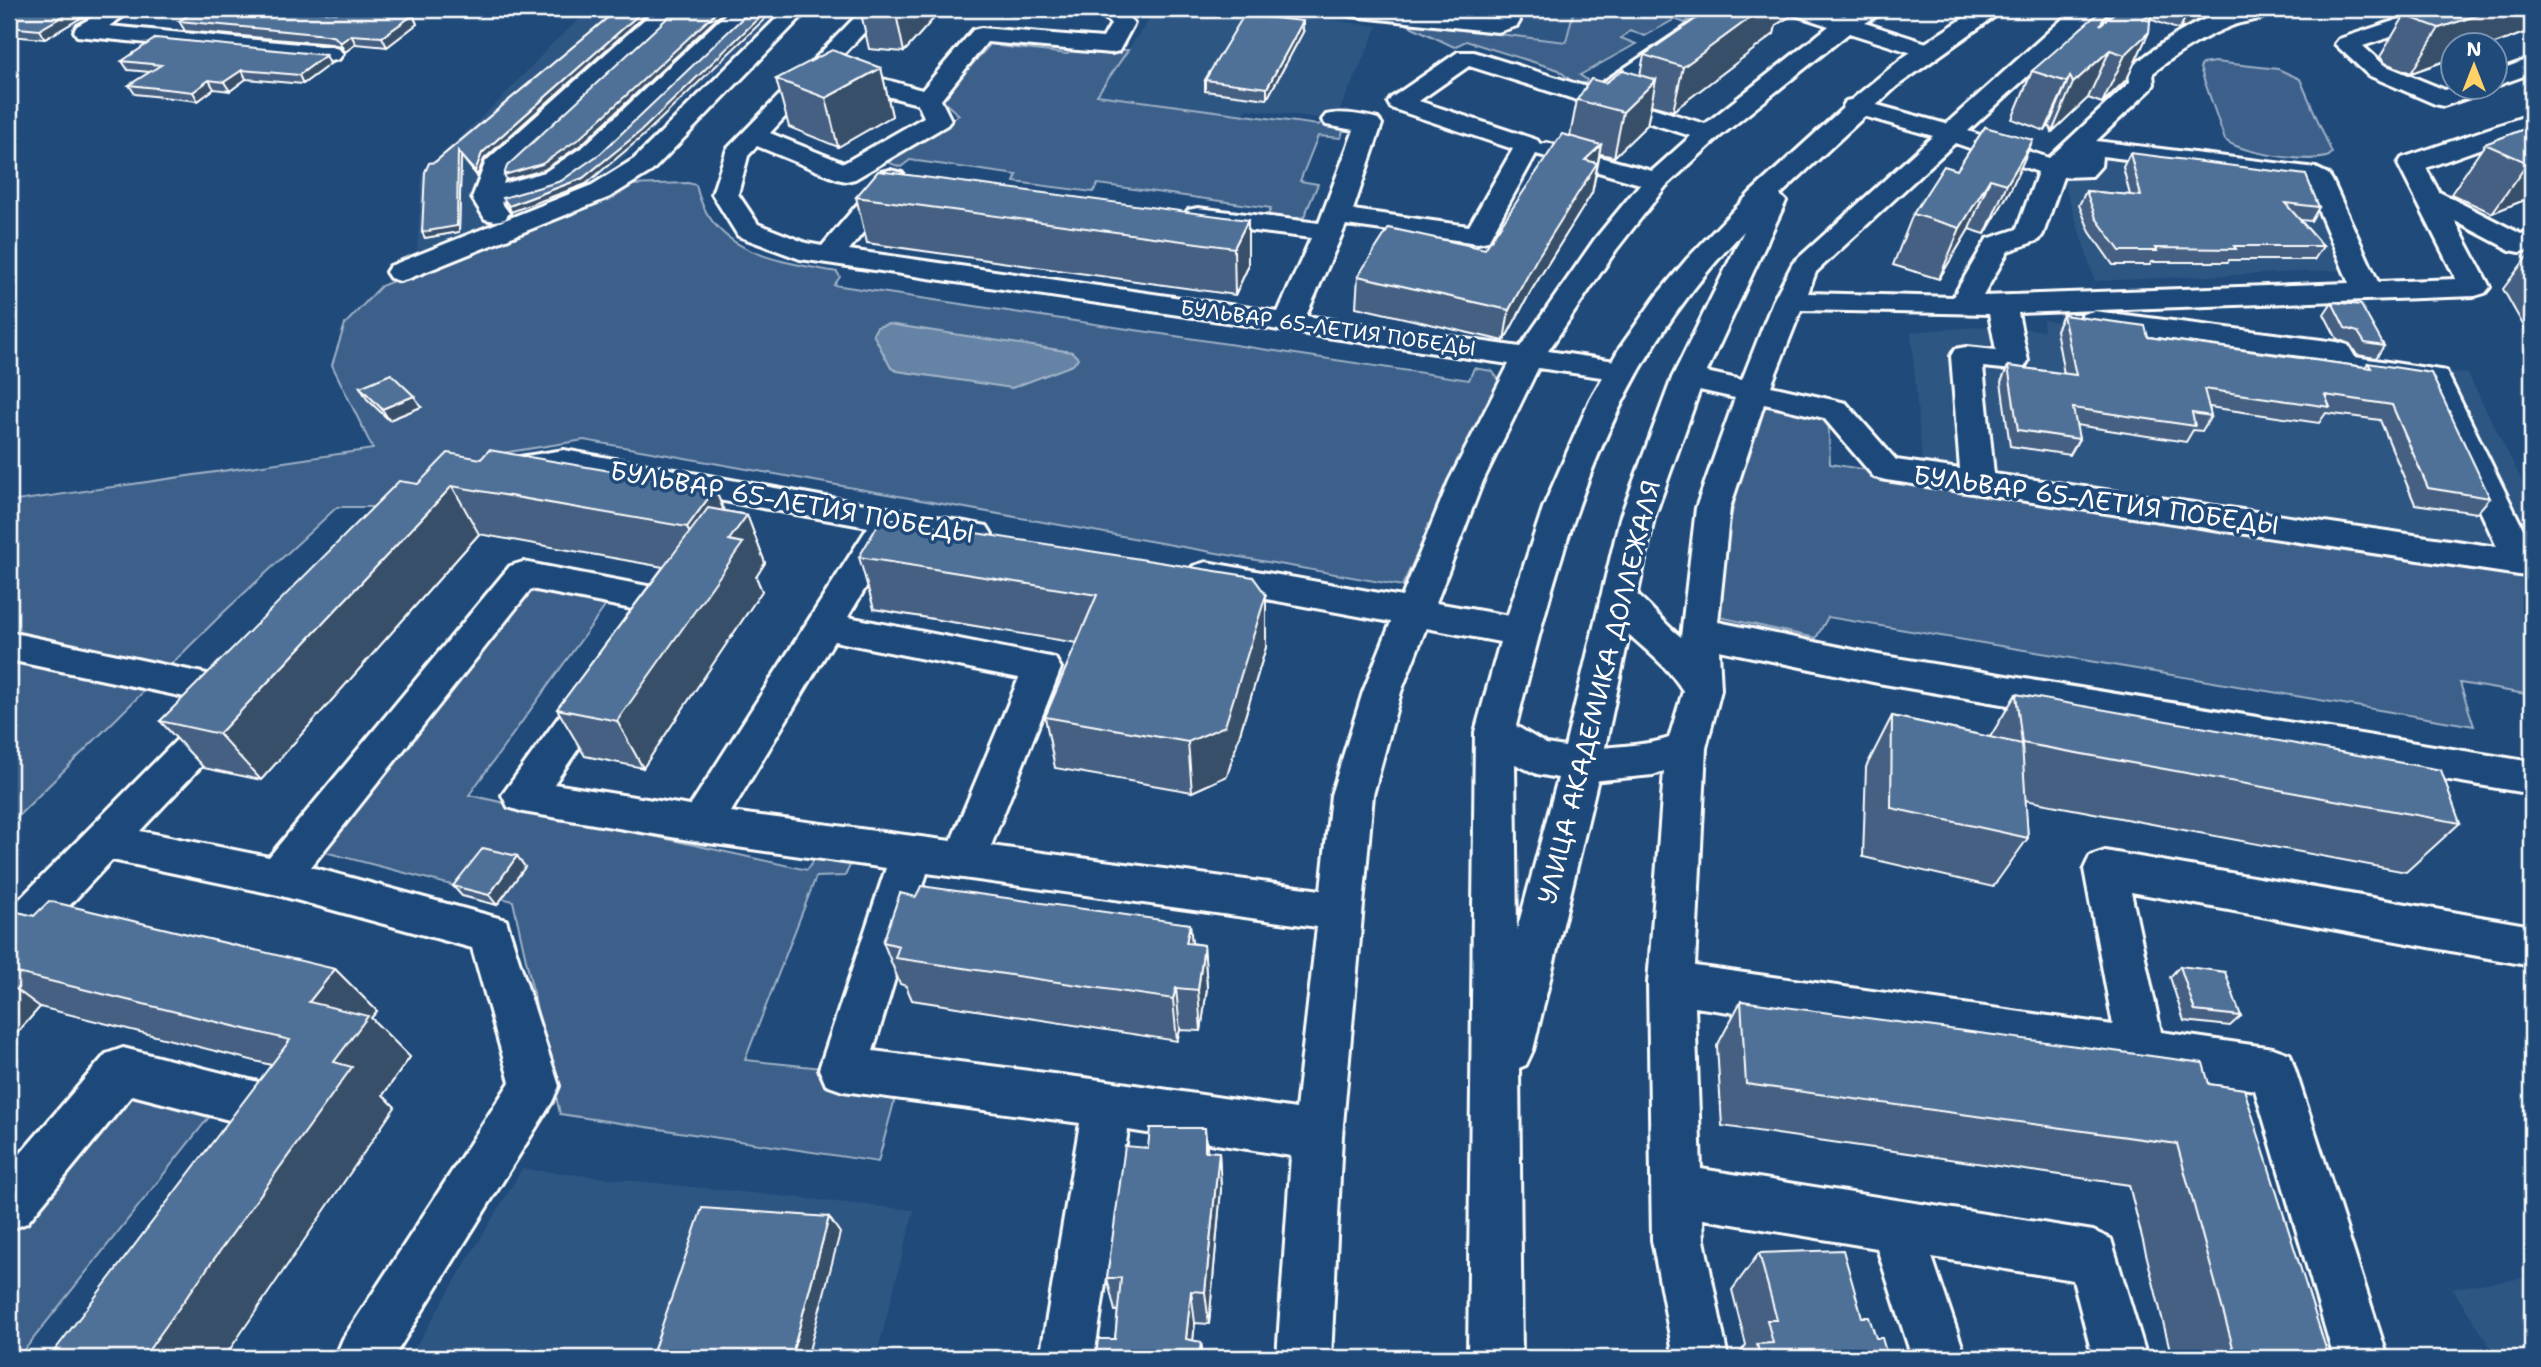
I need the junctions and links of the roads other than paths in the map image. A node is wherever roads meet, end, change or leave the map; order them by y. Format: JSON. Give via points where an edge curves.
{"nodes":[{"id":1,"x":123,"y":9,"type":"edge"},
{"id":2,"x":669,"y":9,"type":"edge"},
{"id":3,"x":744,"y":9,"type":"edge"},
{"id":4,"x":798,"y":9,"type":"edge"},
{"id":5,"x":875,"y":9,"type":"edge"},
{"id":6,"x":1107,"y":9,"type":"edge"},
{"id":7,"x":1352,"y":9,"type":"edge"},
{"id":8,"x":1728,"y":9,"type":"edge"},
{"id":9,"x":1800,"y":9,"type":"edge"},
{"id":10,"x":1872,"y":9,"type":"edge"},
{"id":11,"x":1994,"y":9,"type":"edge"},
{"id":12,"x":2263,"y":9,"type":"edge"},
{"id":13,"x":2378,"y":9,"type":"edge"},
{"id":14,"x":2452,"y":9,"type":"edge"},
{"id":15,"x":1510,"y":20,"type":"dead end"},
{"id":16,"x":2091,"y":20,"type":"edge"},
{"id":17,"x":2416,"y":21,"type":"junction"},
{"id":18,"x":1846,"y":24,"type":"junction"},
{"id":19,"x":1928,"y":51,"type":"junction"},
{"id":20,"x":331,"y":54,"type":"dead end"},
{"id":21,"x":2532,"y":65,"type":"edge"},
{"id":22,"x":2510,"y":74,"type":"edge"},
{"id":23,"x":1595,"y":97,"type":"junction"},
{"id":24,"x":2440,"y":97,"type":"edge"},
{"id":25,"x":928,"y":99,"type":"junction"},
{"id":26,"x":786,"y":102,"type":"junction"},
{"id":27,"x":2453,"y":102,"type":"edge"},
{"id":28,"x":1855,"y":106,"type":"junction"},
{"id":29,"x":1335,"y":120,"type":"dead end"},
{"id":30,"x":2523,"y":125,"type":"edge"},
{"id":31,"x":1709,"y":133,"type":"junction"},
{"id":32,"x":1952,"y":134,"type":"junction"},
{"id":33,"x":745,"y":145,"type":"junction"},
{"id":34,"x":1528,"y":145,"type":"junction"},
{"id":35,"x":864,"y":162,"type":"junction"},
{"id":36,"x":2053,"y":168,"type":"junction"},
{"id":37,"x":1786,"y":174,"type":"junction"},
{"id":38,"x":1657,"y":180,"type":"junction"},
{"id":39,"x":2428,"y":197,"type":"junction"},
{"id":40,"x":485,"y":198,"type":"junction"},
{"id":41,"x":1179,"y":214,"type":"edge"},
{"id":42,"x":1332,"y":224,"type":"junction"},
{"id":43,"x":506,"y":229,"type":"junction"},
{"id":44,"x":2528,"y":244,"type":"edge"},
{"id":45,"x":829,"y":255,"type":"junction"},
{"id":46,"x":400,"y":272,"type":"dead end"},
{"id":47,"x":2367,"y":291,"type":"junction"},
{"id":48,"x":1788,"y":300,"type":"junction"},
{"id":49,"x":1666,"y":302,"type":"junction"},
{"id":50,"x":1963,"y":306,"type":"junction"},
{"id":51,"x":2003,"y":310,"type":"junction"},
{"id":52,"x":1718,"y":314,"type":"junction"},
{"id":53,"x":1288,"y":322,"type":"junction"},
{"id":54,"x":1528,"y":357,"type":"junction"},
{"id":55,"x":1622,"y":371,"type":"junction"},
{"id":56,"x":1688,"y":378,"type":"junction"},
{"id":57,"x":1752,"y":391,"type":"junction"},
{"id":58,"x":476,"y":479,"type":"edge"},
{"id":59,"x":1978,"y":483,"type":"junction"},
{"id":60,"x":890,"y":519,"type":"junction"},
{"id":61,"x":1006,"y":540,"type":"edge"},
{"id":62,"x":2527,"y":564,"type":"edge"},
{"id":63,"x":1178,"y":570,"type":"edge"},
{"id":64,"x":1619,"y":598,"type":"junction"},
{"id":65,"x":1413,"y":612,"type":"junction"},
{"id":66,"x":824,"y":626,"type":"junction"},
{"id":67,"x":1521,"y":632,"type":"junction"},
{"id":68,"x":1699,"y":632,"type":"junction"},
{"id":69,"x":9,"y":646,"type":"edge"},
{"id":70,"x":274,"y":665,"type":"edge"},
{"id":71,"x":1702,"y":690,"type":"junction"},
{"id":72,"x":245,"y":695,"type":"junction"},
{"id":73,"x":1495,"y":732,"type":"junction"},
{"id":74,"x":1686,"y":748,"type":"junction"},
{"id":75,"x":1581,"y":766,"type":"junction"},
{"id":76,"x":2532,"y":778,"type":"edge"},
{"id":77,"x":701,"y":825,"type":"junction"},
{"id":78,"x":103,"y":842,"type":"junction"},
{"id":79,"x":912,"y":853,"type":"junction"},
{"id":80,"x":964,"y":860,"type":"junction"},
{"id":81,"x":278,"y":877,"type":"junction"},
{"id":82,"x":1341,"y":911,"type":"junction"},
{"id":83,"x":9,"y":939,"type":"edge"},
{"id":84,"x":2532,"y":946,"type":"edge"},
{"id":85,"x":1671,"y":983,"type":"junction"},
{"id":86,"x":2141,"y":1050,"type":"junction"},
{"id":87,"x":1108,"y":1104,"type":"junction"},
{"id":88,"x":1495,"y":1107,"type":"junction"},
{"id":89,"x":1317,"y":1136,"type":"junction"},
{"id":90,"x":230,"y":1164,"type":"edge"},
{"id":91,"x":1677,"y":1190,"type":"junction"},
{"id":92,"x":9,"y":1205,"type":"edge"},
{"id":93,"x":1895,"y":1225,"type":"junction"},
{"id":94,"x":362,"y":1358,"type":"edge"},
{"id":95,"x":1067,"y":1358,"type":"edge"},
{"id":96,"x":1304,"y":1358,"type":"edge"},
{"id":97,"x":1495,"y":1358,"type":"edge"},
{"id":98,"x":1701,"y":1358,"type":"edge"},
{"id":99,"x":1939,"y":1358,"type":"edge"},
{"id":100,"x":2120,"y":1358,"type":"edge"},
{"id":101,"x":2361,"y":1358,"type":"edge"}],
"edges":[{"from":1,"to":20,"type":"street","via":[[85,31]]},
{"from":2,"to":40,"type":"street","via":[[495,167]]},
{"from":3,"to":40,"type":"street","via":[[593,151],[554,178]]},
{"from":4,"to":43,"type":"street","via":[[643,165],[601,191]]},
{"from":5,"to":26,"type":"street"},
{"from":6,"to":25,"type":"street","via":[[1123,23],[1111,46],[981,34]]},
{"from":7,"to":15,"type":"street","via":[[1497,25]]},
{"from":8,"to":23,"type":"street"},
{"from":9,"to":18,"type":"street"},
{"from":10,"to":18,"type":"street"},
{"from":11,"to":19,"type":"street","name":"УЛИЦА АКАДЕМИКА ДОЛЛЕЖАЛЯ"},
{"from":12,"to":36,"type":"street","via":[[2148,50],[2142,84]]},
{"from":13,"to":17,"type":"street"},
{"from":14,"to":17,"type":"street"},
{"from":16,"to":32,"type":"street"},
{"from":17,"to":24,"type":"street","via":[[2347,44],[2376,70]]},
{"from":18,"to":19,"type":"street"},
{"from":18,"to":31,"type":"street"},
{"from":19,"to":28,"type":"street","name":"УЛИЦА АКАДЕМИКА ДОЛЛЕЖАЛЯ"},
{"from":21,"to":22,"type":"street"},
{"from":23,"to":31,"type":"street"},
{"from":23,"to":34,"type":"street","via":[[1466,57],[1400,103]]},
{"from":25,"to":26,"type":"street","via":[[851,80]]},
{"from":25,"to":35,"type":"street","via":[[938,120]]},
{"from":26,"to":33,"type":"street"},
{"from":27,"to":30,"type":"street"},
{"from":28,"to":32,"type":"street"},
{"from":28,"to":37,"type":"street","name":"УЛИЦА АКАДЕМИКА ДОЛЛЕЖАЛЯ"},
{"from":29,"to":42,"type":"street","via":[[1369,124]]},
{"from":30,"to":39,"type":"street","via":[[2411,164]]},
{"from":31,"to":38,"type":"street"},
{"from":32,"to":36,"type":"street"},
{"from":32,"to":48,"type":"street","via":[[1803,269]]},
{"from":33,"to":35,"type":"street","via":[[846,173]]},
{"from":33,"to":45,"type":"street","name":"БУЛЬВАР 65-ЛЕТИЯ ПОБЕДЫ","via":[[725,194],[748,230],[800,251]]},
{"from":34,"to":38,"type":"street"},
{"from":34,"to":42,"type":"street","via":[[1478,235]]},
{"from":35,"to":45,"type":"street","via":[[907,181]]},
{"from":36,"to":47,"type":"street","via":[[2083,170],[2088,166],[2088,153],[2099,148],[2307,174],[2319,180]]},
{"from":36,"to":50,"type":"street","via":[[2029,234],[1997,245]]},
{"from":37,"to":49,"type":"street","name":"УЛИЦА АКАДЕМИКА ДОЛЛЕЖАЛЯ","via":[[1706,253]]},
{"from":37,"to":52,"type":"street","name":"УЛИЦА АКАДЕМИКА ДОЛЛЕЖАЛЯ"},
{"from":38,"to":54,"type":"street","via":[[1605,245]]},
{"from":39,"to":44,"type":"street"},
{"from":39,"to":47,"type":"street","via":[[2476,287]]},
{"from":40,"to":43,"type":"street"},
{"from":41,"to":42,"type":"street"},
{"from":42,"to":53,"type":"street"},
{"from":43,"to":46,"type":"street"},
{"from":45,"to":53,"type":"street","name":"БУЛЬВАР 65-ЛЕТИЯ ПОБЕДЫ"},
{"from":47,"to":50,"type":"street"},
{"from":48,"to":50,"type":"street"},
{"from":48,"to":57,"type":"street"},
{"from":49,"to":52,"type":"street","via":[[1696,301]]},
{"from":49,"to":55,"type":"street","name":"УЛИЦА АКАДЕМИКА ДОЛЛЕЖАЛЯ"},
{"from":50,"to":51,"type":"street"},
{"from":51,"to":59,"type":"street","via":[[2013,361],[1966,356]]},
{"from":51,"to":62,"type":"street","via":[[2337,351],[2344,365],[2435,378]]},
{"from":52,"to":56,"type":"street","name":"УЛИЦА АКАДЕМИКА ДОЛЛЕЖАЛЯ"},
{"from":53,"to":54,"type":"street","name":"БУЛЬВАР 65-ЛЕТИЯ ПОБЕДЫ"},
{"from":54,"to":55,"type":"street","name":"БУЛЬВАР 65-ЛЕТИЯ ПОБЕДЫ"},
{"from":54,"to":65,"type":"street","via":[[1466,481]]},
{"from":55,"to":67,"type":"street","name":"УЛИЦА АКАДЕМИКА ДОЛЛЕЖАЛЯ","via":[[1563,498]]},
{"from":56,"to":57,"type":"street","name":"БУЛЬВАР 65-ЛЕТИЯ ПОБЕДЫ"},
{"from":56,"to":64,"type":"street","name":"УЛИЦА АКАДЕМИКА ДОЛЛЕЖАЛЯ","via":[[1637,519]]},
{"from":57,"to":59,"type":"street","name":"БУЛЬВАР 65-ЛЕТИЯ ПОБЕДЫ","via":[[1835,410],[1886,469]]},
{"from":57,"to":68,"type":"street","via":[[1713,508]]},
{"from":58,"to":60,"type":"street","name":"БУЛЬВАР 65-ЛЕТИЯ ПОБЕДЫ","via":[[501,469],[564,461]]},
{"from":59,"to":62,"type":"street","name":"БУЛЬВАР 65-ЛЕТИЯ ПОБЕДЫ"},
{"from":60,"to":61,"type":"street","name":"БУЛЬВАР 65-ЛЕТИЯ ПОБЕДЫ"},
{"from":60,"to":66,"type":"street"},
{"from":63,"to":65,"type":"street"},
{"from":64,"to":71,"type":"street","via":[[1648,631],[1683,659]]},
{"from":64,"to":75,"type":"street","name":"УЛИЦА АКАДЕМИКА ДОЛЛЕЖАЛЯ"},
{"from":65,"to":67,"type":"street"},
{"from":65,"to":82,"type":"street","via":[[1382,692],[1352,795]]},
{"from":66,"to":77,"type":"street"},
{"from":66,"to":80,"type":"street","via":[[1042,668]]},
{"from":67,"to":73,"type":"street","name":"УЛИЦА АКАДЕМИКА ДОЛЛЕЖАЛЯ"},
{"from":68,"to":71,"type":"street"},
{"from":68,"to":76,"type":"street","via":[[1878,669]]},
{"from":69,"to":72,"type":"street"},
{"from":70,"to":72,"type":"street"},
{"from":71,"to":74,"type":"street"},
{"from":72,"to":78,"type":"street"},
{"from":73,"to":75,"type":"street","via":[[1536,758]]},
{"from":73,"to":88,"type":"street","name":"УЛИЦА АКАДЕМИКА ДОЛЛЕЖАЛЯ"},
{"from":74,"to":75,"type":"street","via":[[1653,759]]},
{"from":74,"to":85,"type":"street"},
{"from":75,"to":88,"type":"street","name":"УЛИЦА АКАДЕМИКА ДОЛЛЕЖАЛЯ"},
{"from":77,"to":79,"type":"street"},
{"from":77,"to":81,"type":"street","via":[[523,796],[663,602],[523,575]]},
{"from":78,"to":81,"type":"street"},
{"from":78,"to":83,"type":"street"},
{"from":79,"to":80,"type":"street"},
{"from":79,"to":87,"type":"street","via":[[843,1069]]},
{"from":80,"to":82,"type":"street"},
{"from":81,"to":94,"type":"street","via":[[490,933],[535,1086]]},
{"from":82,"to":89,"type":"street"},
{"from":84,"to":86,"type":"street","via":[[2105,869]]},
{"from":85,"to":86,"type":"street"},
{"from":85,"to":91,"type":"street"},
{"from":86,"to":101,"type":"street","via":[[2273,1070]]},
{"from":87,"to":89,"type":"street"},
{"from":87,"to":95,"type":"street"},
{"from":88,"to":97,"type":"street","name":"УЛИЦА АКАДЕМИКА ДОЛЛЕЖАЛЯ"},
{"from":89,"to":96,"type":"street"},
{"from":90,"to":92,"type":"street","via":[[270,1108],[123,1070]]},
{"from":91,"to":93,"type":"street"},
{"from":91,"to":98,"type":"street","via":[[1678,1240]]},
{"from":93,"to":99,"type":"street"},
{"from":93,"to":100,"type":"street","via":[[2093,1257]]}]}
